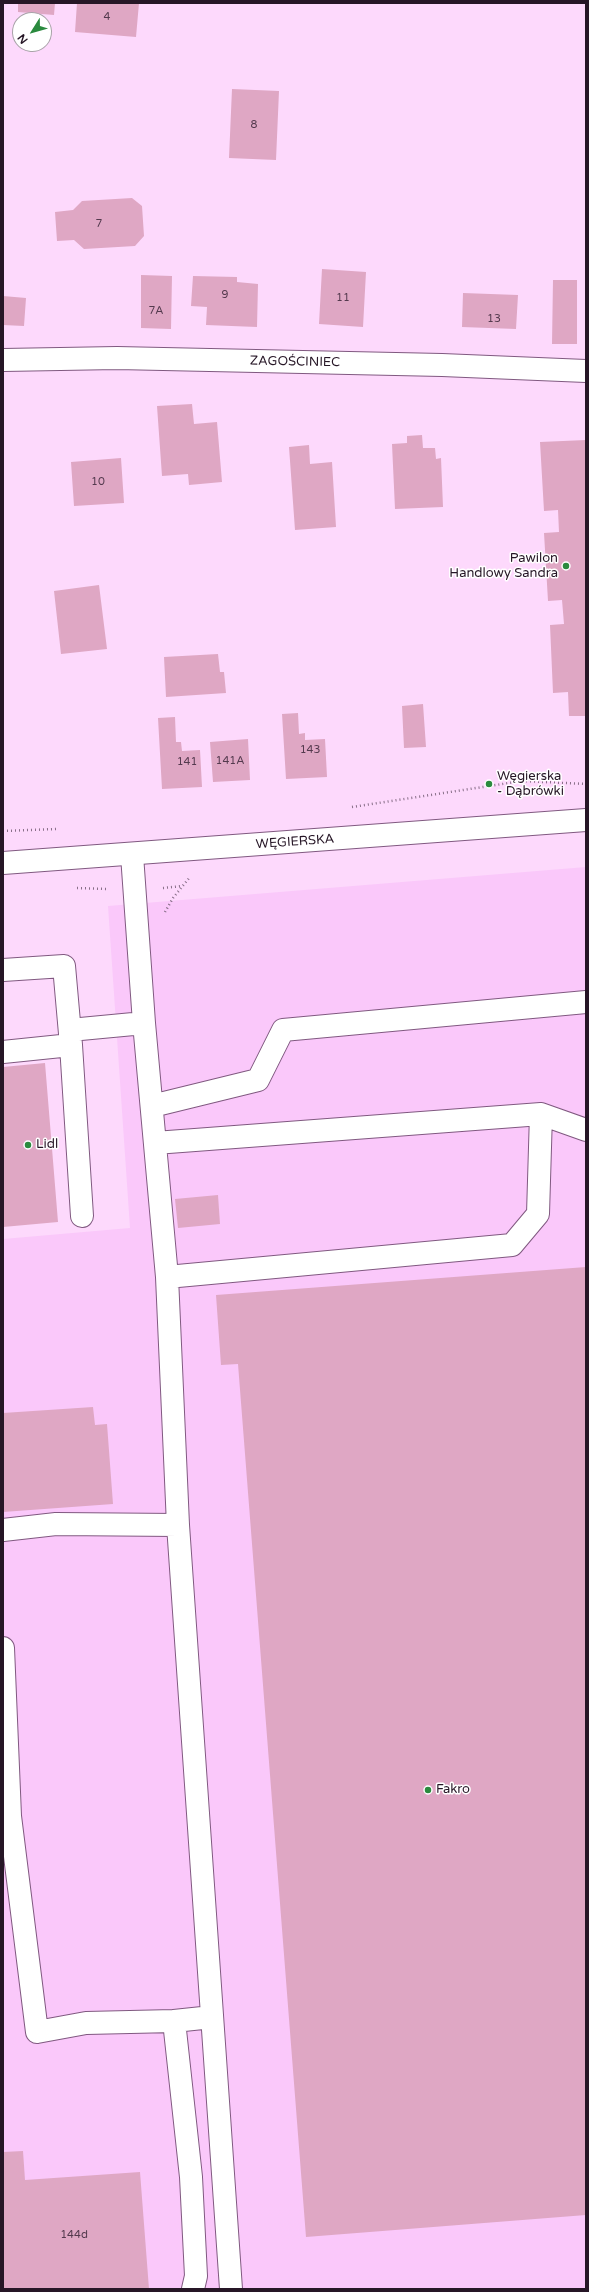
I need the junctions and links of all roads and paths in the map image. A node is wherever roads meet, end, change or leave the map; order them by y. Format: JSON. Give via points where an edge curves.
{"nodes":[{"id":1,"x":3,"y":360,"type":"edge"},
{"id":2,"x":586,"y":371,"type":"edge"},
{"id":3,"x":586,"y":784,"type":"edge"},
{"id":4,"x":347,"y":808,"type":"dead end"},
{"id":5,"x":586,"y":820,"type":"edge"},
{"id":6,"x":59,"y":829,"type":"dead end"},
{"id":7,"x":3,"y":831,"type":"edge"},
{"id":8,"x":132,"y":855,"type":"junction"},
{"id":9,"x":3,"y":863,"type":"edge"},
{"id":10,"x":192,"y":874,"type":"dead end"},
{"id":11,"x":182,"y":886,"type":"junction"},
{"id":12,"x":73,"y":888,"type":"dead end"},
{"id":13,"x":135,"y":890,"type":"junction"},
{"id":14,"x":164,"y":913,"type":"dead end"},
{"id":15,"x":3,"y":970,"type":"edge"},
{"id":16,"x":586,"y":1002,"type":"edge"},
{"id":17,"x":144,"y":1023,"type":"junction"},
{"id":18,"x":70,"y":1038,"type":"junction"},
{"id":19,"x":3,"y":1052,"type":"edge"},
{"id":20,"x":152,"y":1106,"type":"junction"},
{"id":21,"x":541,"y":1114,"type":"junction"},
{"id":22,"x":586,"y":1130,"type":"edge"},
{"id":23,"x":155,"y":1143,"type":"junction"},
{"id":24,"x":82,"y":1216,"type":"dead end"},
{"id":25,"x":167,"y":1277,"type":"junction"},
{"id":26,"x":178,"y":1525,"type":"junction"},
{"id":27,"x":3,"y":1530,"type":"edge"},
{"id":28,"x":3,"y":1648,"type":"edge"},
{"id":29,"x":7,"y":1816,"type":"edge"},
{"id":30,"x":212,"y":2017,"type":"junction"},
{"id":31,"x":174,"y":2021,"type":"junction"},
{"id":32,"x":193,"y":2289,"type":"edge"},
{"id":33,"x":231,"y":2289,"type":"edge"}],
"edges":[{"from":1,"to":2,"type":"main road","name":"ZAGOŚCINIEC","via":[[125,358],[442,364]]},
{"from":3,"to":4,"type":"path","via":[[522,781]]},
{"from":5,"to":8,"type":"main road","name":"WĘGIERSKA"},
{"from":6,"to":7,"type":"path"},
{"from":8,"to":9,"type":"main road","name":"WĘGIERSKA"},
{"from":8,"to":13,"type":"main road"},
{"from":10,"to":11,"type":"path"},
{"from":11,"to":13,"type":"path"},
{"from":11,"to":14,"type":"path"},
{"from":12,"to":13,"type":"path"},
{"from":13,"to":17,"type":"main road"},
{"from":15,"to":18,"type":"main road","via":[[64,966]]},
{"from":16,"to":20,"type":"main road","via":[[283,1030],[258,1080]]},
{"from":17,"to":18,"type":"main road"},
{"from":17,"to":20,"type":"main road"},
{"from":18,"to":19,"type":"main road"},
{"from":18,"to":24,"type":"main road"},
{"from":20,"to":23,"type":"main road"},
{"from":21,"to":22,"type":"main road"},
{"from":21,"to":23,"type":"main road"},
{"from":21,"to":25,"type":"main road","via":[[538,1214],[512,1245]]},
{"from":23,"to":25,"type":"main road"},
{"from":25,"to":26,"type":"main road"},
{"from":26,"to":27,"type":"main road","via":[[56,1524]]},
{"from":26,"to":30,"type":"main road"},
{"from":28,"to":29,"type":"main road"},
{"from":29,"to":31,"type":"main road","via":[[37,2032],[86,2023]]},
{"from":30,"to":31,"type":"main road"},
{"from":30,"to":33,"type":"main road"},
{"from":31,"to":32,"type":"main road","via":[[191,2177],[196,2276]]}]}
